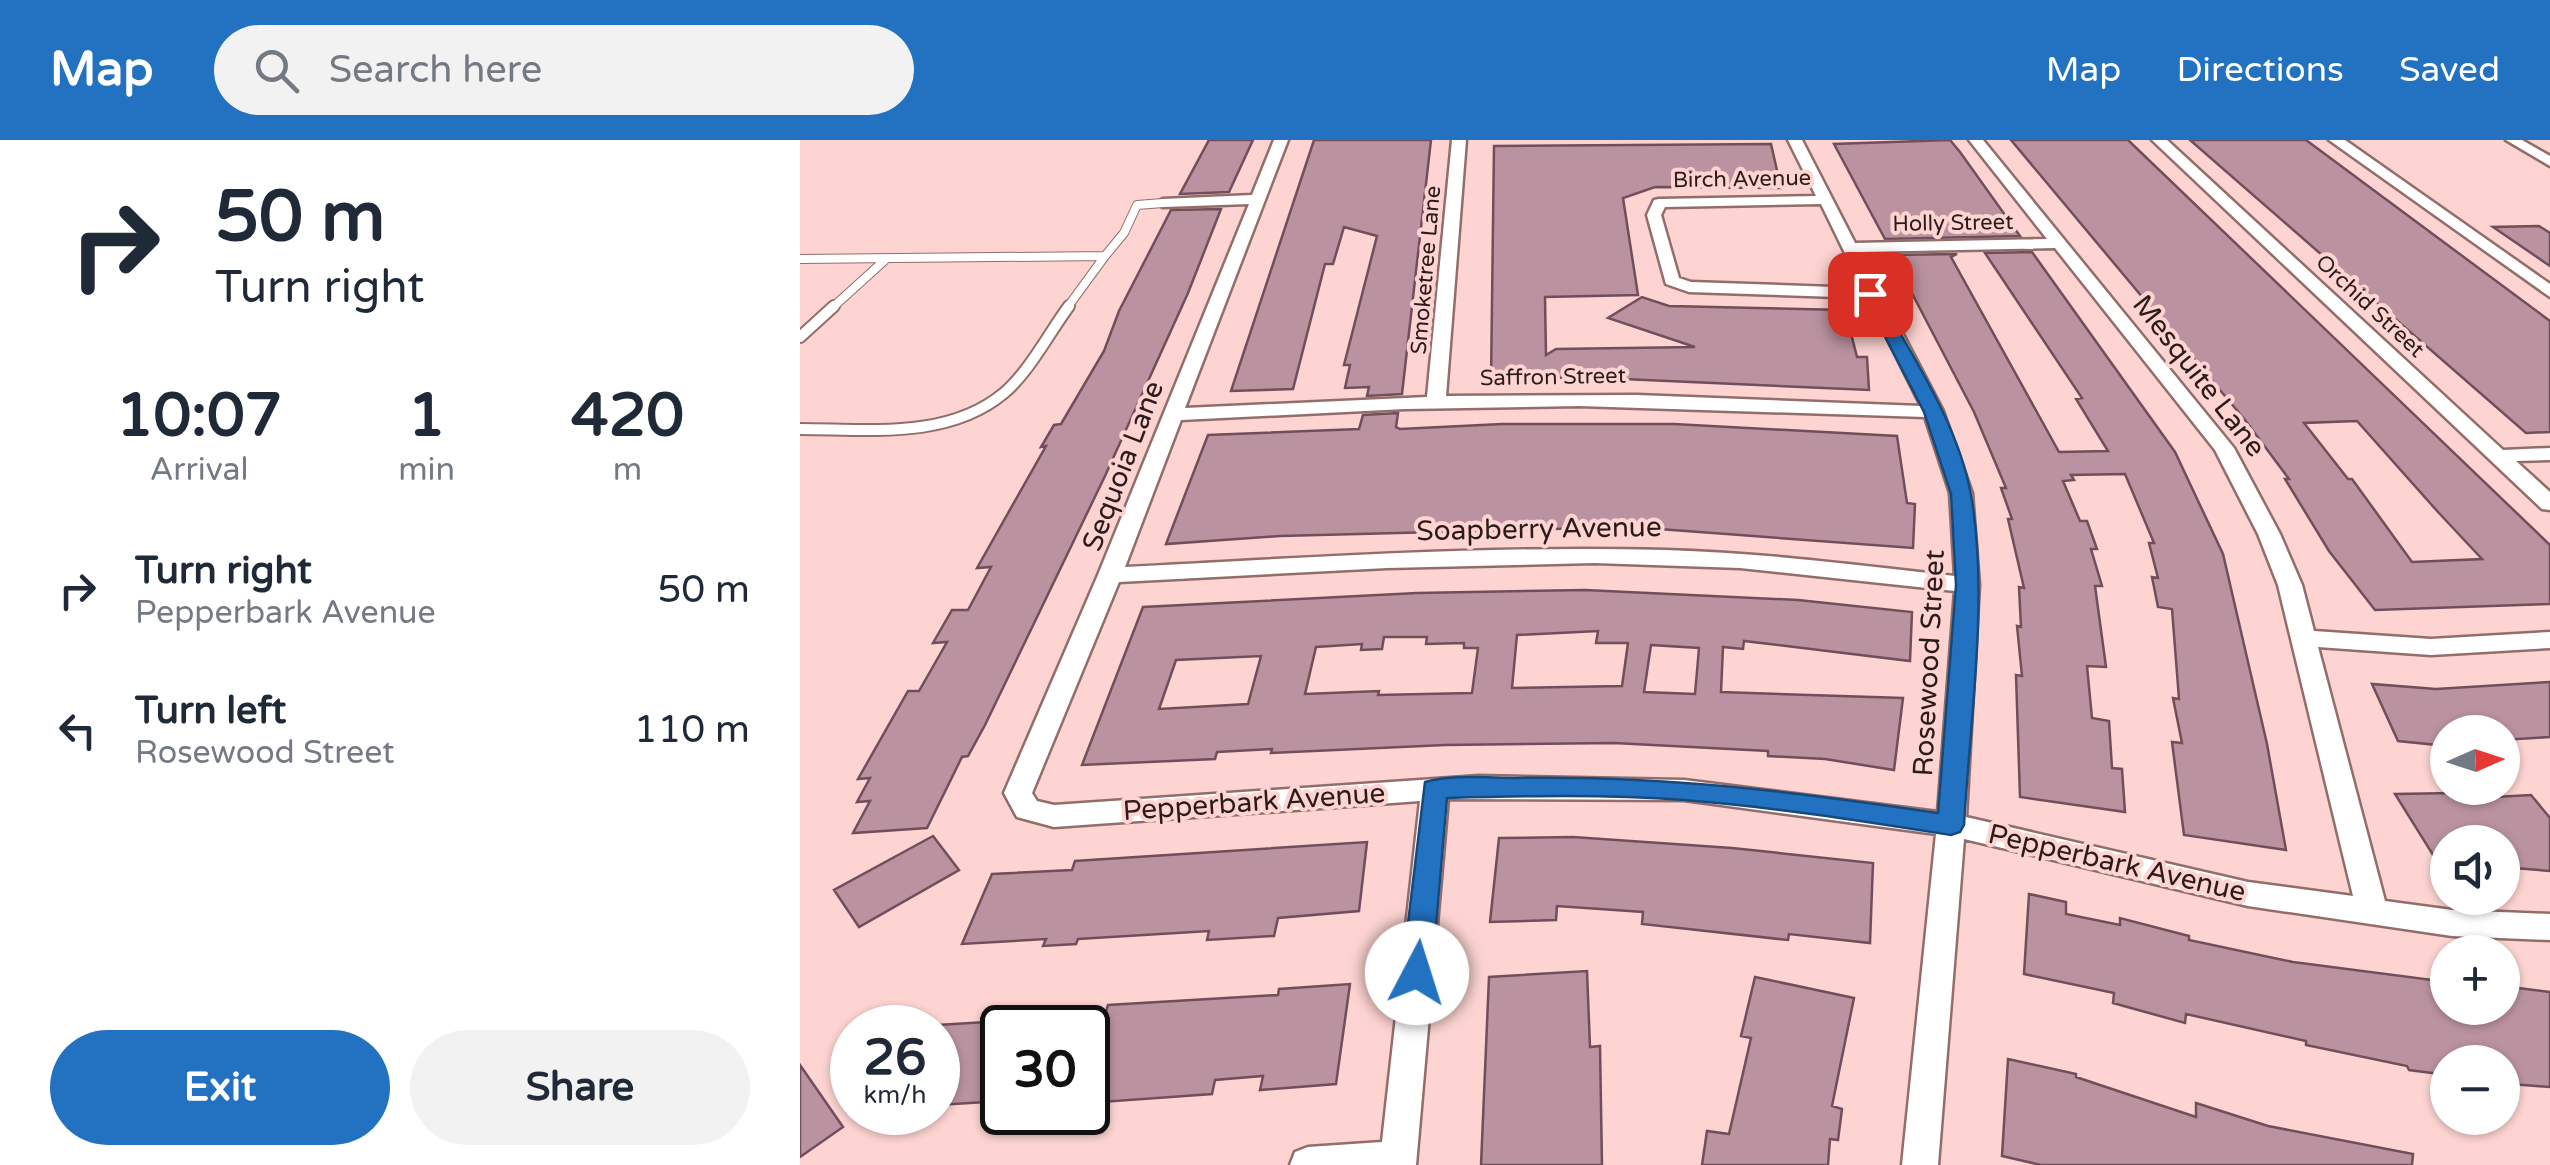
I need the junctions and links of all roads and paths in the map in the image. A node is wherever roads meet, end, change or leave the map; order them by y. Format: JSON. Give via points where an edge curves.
{"nodes":[{"id":1,"x":1281,"y":140,"type":"edge"},
{"id":2,"x":1459,"y":140,"type":"edge"},
{"id":3,"x":1795,"y":140,"type":"edge"},
{"id":4,"x":1976,"y":140,"type":"edge"},
{"id":5,"x":2159,"y":140,"type":"edge"},
{"id":6,"x":2336,"y":140,"type":"edge"},
{"id":7,"x":2513,"y":140,"type":"edge"},
{"id":8,"x":2550,"y":162,"type":"edge"},
{"id":9,"x":1258,"y":199,"type":"junction"},
{"id":10,"x":1826,"y":200,"type":"junction"},
{"id":11,"x":1162,"y":203,"type":"joint"},
{"id":12,"x":2058,"y":243,"type":"junction"},
{"id":13,"x":1849,"y":248,"type":"junction"},
{"id":14,"x":1104,"y":256,"type":"junction"},
{"id":15,"x":800,"y":259,"type":"edge"},
{"id":16,"x":886,"y":259,"type":"junction"},
{"id":17,"x":2550,"y":292,"type":"edge"},
{"id":18,"x":1870,"y":294,"type":"junction"},
{"id":19,"x":800,"y":337,"type":"edge"},
{"id":20,"x":1436,"y":404,"type":"junction"},
{"id":21,"x":1933,"y":412,"type":"junction"},
{"id":22,"x":1173,"y":414,"type":"junction"},
{"id":23,"x":800,"y":429,"type":"edge"},
{"id":24,"x":2550,"y":454,"type":"edge"},
{"id":25,"x":2498,"y":456,"type":"junction"},
{"id":26,"x":2550,"y":504,"type":"edge"},
{"id":27,"x":1110,"y":575,"type":"junction"},
{"id":28,"x":1967,"y":585,"type":"junction"},
{"id":29,"x":2305,"y":638,"type":"junction"},
{"id":30,"x":2550,"y":640,"type":"edge"},
{"id":31,"x":1434,"y":789,"type":"junction"},
{"id":32,"x":1027,"y":809,"type":"joint"},
{"id":33,"x":1951,"y":825,"type":"junction"},
{"id":34,"x":2373,"y":913,"type":"junction"},
{"id":35,"x":2550,"y":927,"type":"edge"},
{"id":36,"x":1399,"y":1161,"type":"edge"},
{"id":37,"x":1308,"y":1165,"type":"edge"},
{"id":38,"x":1920,"y":1165,"type":"edge"}],
"edges":[{"from":1,"to":9,"type":"street","name":"Sequoia Lane"},
{"from":2,"to":20,"type":"street","name":"Smoketree Lane"},
{"from":3,"to":10,"type":"street","name":"Rosewood Street"},
{"from":4,"to":12,"type":"street","name":"Mesquite Lane"},
{"from":5,"to":25,"type":"street","name":"Orchid Street"},
{"from":6,"to":17,"type":"street"},
{"from":7,"to":8,"type":"street"},
{"from":9,"to":11,"type":"street"},
{"from":9,"to":22,"type":"street","name":"Sequoia Lane"},
{"from":10,"to":13,"type":"street","name":"Rosewood Street"},
{"from":10,"to":18,"type":"street","name":"Birch Avenue","via":[[1659,203],[1654,215],[1672,281]]},
{"from":11,"to":14,"type":"lane","via":[[1137,205]]},
{"from":12,"to":13,"type":"street","name":"Holly Street"},
{"from":12,"to":29,"type":"street","name":"Mesquite Lane","via":[[2224,448],[2270,534]]},
{"from":13,"to":18,"type":"street","name":"Rosewood Street"},
{"from":14,"to":16,"type":"lane"},
{"from":14,"to":23,"type":"lane","via":[[987,409],[939,425]]},
{"from":15,"to":16,"type":"lane"},
{"from":16,"to":19,"type":"lane"},
{"from":18,"to":21,"type":"street","name":"Rosewood Street"},
{"from":20,"to":21,"type":"street","name":"Saffron Street","via":[[1634,401]]},
{"from":20,"to":22,"type":"street","name":"Saffron Street"},
{"from":21,"to":28,"type":"street","name":"Rosewood Street","via":[[1961,494]]},
{"from":22,"to":27,"type":"street","name":"Sequoia Lane"},
{"from":24,"to":25,"type":"street"},
{"from":25,"to":26,"type":"street","name":"Orchid Street"},
{"from":27,"to":28,"type":"street","name":"Soapberry Avenue","via":[[1492,557],[1648,557]]},
{"from":27,"to":32,"type":"street","name":"Sequoia Lane","via":[[1018,793]]},
{"from":28,"to":33,"type":"street","name":"Rosewood Street"},
{"from":29,"to":30,"type":"street","via":[[2431,647]]},
{"from":29,"to":34,"type":"street","name":"Mesquite Lane"},
{"from":31,"to":32,"type":"street","name":"Pepperbark Avenue","via":[[1054,816]]},
{"from":31,"to":33,"type":"street","name":"Pepperbark Avenue","via":[[1684,790]]},
{"from":31,"to":36,"type":"street"},
{"from":33,"to":34,"type":"street","name":"Pepperbark Avenue","via":[[2248,894]]},
{"from":33,"to":38,"type":"street","name":"Rosewood Street"},
{"from":34,"to":35,"type":"street","name":"Pepperbark Avenue"},
{"from":36,"to":37,"type":"street"}]}
